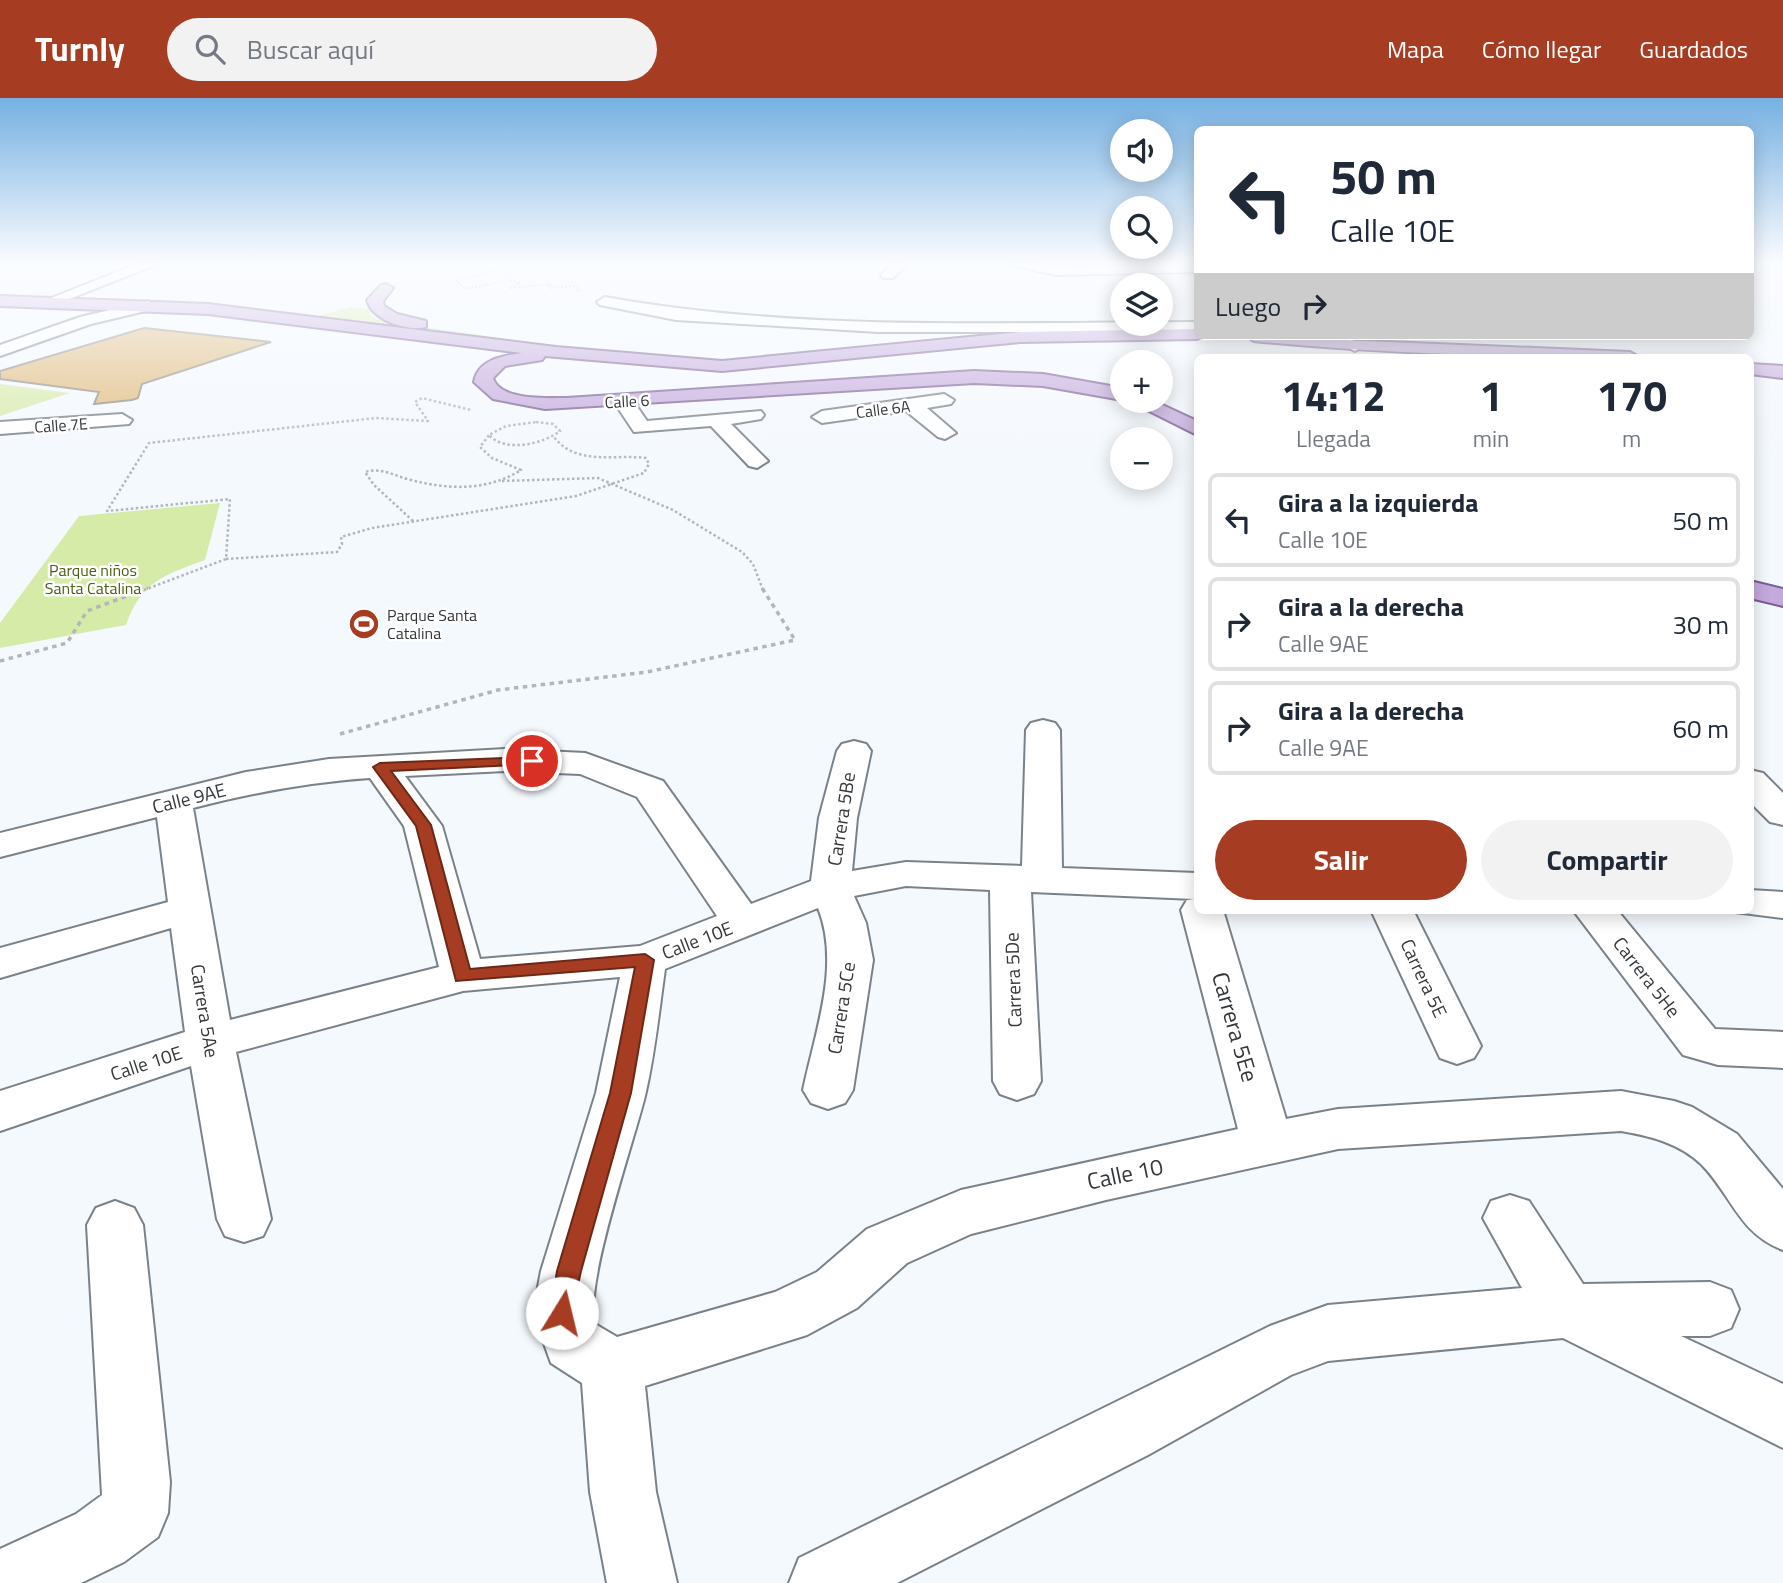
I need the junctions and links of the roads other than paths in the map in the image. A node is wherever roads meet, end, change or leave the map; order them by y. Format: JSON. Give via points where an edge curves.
{"nodes":[{"id":1,"x":49,"y":333,"type":"edge"},
{"id":2,"x":374,"y":333,"type":"edge"},
{"id":3,"x":453,"y":333,"type":"edge"},
{"id":4,"x":1194,"y":334,"type":"edge"},
{"id":5,"x":1294,"y":340,"type":"edge"},
{"id":6,"x":1339,"y":340,"type":"edge"},
{"id":7,"x":1355,"y":346,"type":"junction"},
{"id":8,"x":0,"y":351,"type":"edge"},
{"id":9,"x":499,"y":354,"type":"junction"},
{"id":10,"x":1555,"y":354,"type":"edge"},
{"id":11,"x":804,"y":358,"type":"junction"},
{"id":12,"x":553,"y":363,"type":"junction"},
{"id":13,"x":1754,"y":369,"type":"edge"},
{"id":14,"x":1783,"y":372,"type":"edge"},
{"id":15,"x":915,"y":380,"type":"junction"},
{"id":16,"x":828,"y":387,"type":"junction"},
{"id":17,"x":804,"y":388,"type":"junction"},
{"id":18,"x":1110,"y":392,"type":"edge"},
{"id":19,"x":730,"y":394,"type":"junction"},
{"id":20,"x":624,"y":402,"type":"junction"},
{"id":21,"x":912,"y":406,"type":"junction"},
{"id":22,"x":855,"y":410,"type":"junction"},
{"id":23,"x":1164,"y":413,"type":"edge"},
{"id":24,"x":122,"y":420,"type":"dead end"},
{"id":25,"x":720,"y":424,"type":"junction"},
{"id":26,"x":11,"y":428,"type":"edge"},
{"id":27,"x":1194,"y":428,"type":"edge"},
{"id":28,"x":945,"y":432,"type":"dead end"},
{"id":29,"x":847,"y":437,"type":"dead end"},
{"id":30,"x":0,"y":452,"type":"edge"},
{"id":31,"x":757,"y":460,"type":"dead end"},
{"id":32,"x":1754,"y":590,"type":"edge"},
{"id":33,"x":1783,"y":598,"type":"edge"},
{"id":34,"x":1043,"y":730,"type":"dead end"},
{"id":35,"x":854,"y":751,"type":"dead end"},
{"id":36,"x":380,"y":767,"type":"junction"},
{"id":37,"x":1754,"y":785,"type":"edge"},
{"id":38,"x":173,"y":802,"type":"junction"},
{"id":39,"x":1783,"y":814,"type":"edge"},
{"id":40,"x":0,"y":845,"type":"edge"},
{"id":41,"x":1026,"y":879,"type":"junction"},
{"id":42,"x":830,"y":888,"type":"junction"},
{"id":43,"x":1194,"y":893,"type":"edge"},
{"id":44,"x":1754,"y":903,"type":"edge"},
{"id":45,"x":1783,"y":905,"type":"edge"},
{"id":46,"x":190,"y":909,"type":"junction"},
{"id":47,"x":1204,"y":914,"type":"edge"},
{"id":48,"x":1394,"y":914,"type":"edge"},
{"id":49,"x":1597,"y":914,"type":"edge"},
{"id":50,"x":742,"y":923,"type":"junction"},
{"id":51,"x":645,"y":960,"type":"junction"},
{"id":52,"x":0,"y":963,"type":"edge"},
{"id":53,"x":463,"y":976,"type":"junction"},
{"id":54,"x":210,"y":1042,"type":"junction"},
{"id":55,"x":1457,"y":1046,"type":"dead end"},
{"id":56,"x":1783,"y":1050,"type":"edge"},
{"id":57,"x":1017,"y":1081,"type":"dead end"},
{"id":58,"x":828,"y":1090,"type":"dead end"},
{"id":59,"x":0,"y":1111,"type":"edge"},
{"id":60,"x":1268,"y":1144,"type":"junction"},
{"id":61,"x":1510,"y":1218,"type":"dead end"},
{"id":62,"x":244,"y":1219,"type":"dead end"},
{"id":63,"x":115,"y":1225,"type":"dead end"},
{"id":64,"x":1783,"y":1226,"type":"edge"},
{"id":65,"x":1710,"y":1309,"type":"dead end"},
{"id":66,"x":1567,"y":1311,"type":"junction"},
{"id":67,"x":612,"y":1367,"type":"junction"},
{"id":68,"x":1783,"y":1417,"type":"edge"},
{"id":69,"x":4,"y":1583,"type":"edge"},
{"id":70,"x":642,"y":1583,"type":"edge"},
{"id":71,"x":824,"y":1583,"type":"edge"}],
"edges":[{"from":1,"to":8,"type":"street"},
{"from":2,"to":9,"type":"main road"},
{"from":3,"to":12,"type":"main road"},
{"from":4,"to":11,"type":"main road","via":[[1044,336]]},
{"from":5,"to":7,"type":"main road"},
{"from":6,"to":7,"type":"street"},
{"from":7,"to":10,"type":"main road"},
{"from":9,"to":12,"type":"main road","name":"Calle 6"},
{"from":9,"to":20,"type":"main road","name":"Calle 6","via":[[483,382],[498,394],[527,402]]},
{"from":11,"to":12,"type":"main road","name":"Calle 6","via":[[722,366],[615,357]]},
{"from":11,"to":12,"type":"main road","via":[[716,358],[599,346]]},
{"from":12,"to":17,"type":"main road","name":"Calle 6","via":[[569,388]]},
{"from":13,"to":14,"type":"main road"},
{"from":15,"to":16,"type":"main road","name":"Calle 6"},
{"from":15,"to":18,"type":"main road","name":"Calle 6","via":[[997,377]]},
{"from":15,"to":21,"type":"street","name":"Calle 6A","via":[[944,400]]},
{"from":16,"to":17,"type":"main road","name":"Calle 6"},
{"from":16,"to":22,"type":"street"},
{"from":17,"to":19,"type":"main road","name":"Calle 6"},
{"from":19,"to":20,"type":"main road","name":"Calle 6"},
{"from":19,"to":25,"type":"street","via":[[757,418]]},
{"from":20,"to":25,"type":"street","via":[[641,428]]},
{"from":21,"to":22,"type":"street","name":"Calle 6A"},
{"from":21,"to":28,"type":"street"},
{"from":22,"to":29,"type":"street","name":"Calle 6A","via":[[820,415]]},
{"from":23,"to":27,"type":"main road"},
{"from":24,"to":26,"type":"street","name":"Calle 7E"},
{"from":25,"to":31,"type":"street"},
{"from":26,"to":30,"type":"street"},
{"from":32,"to":33,"type":"main road"},
{"from":34,"to":41,"type":"street"},
{"from":35,"to":42,"type":"street","name":"Carrera 5Be","via":[[838,818]]},
{"from":36,"to":38,"type":"street","name":"Calle 9AE","via":[[246,783]]},
{"from":36,"to":50,"type":"street","name":"Calle 9AE","via":[[505,760],[585,764],[650,789]]},
{"from":36,"to":53,"type":"street","via":[[423,825]]},
{"from":37,"to":39,"type":"street"},
{"from":38,"to":40,"type":"street","name":"Calle 9AE"},
{"from":38,"to":46,"type":"street","name":"Carrera 5Ae"},
{"from":41,"to":42,"type":"street","name":"Calle 10E","via":[[906,874]]},
{"from":41,"to":43,"type":"street","name":"Calle 10E"},
{"from":41,"to":57,"type":"street","name":"Carrera 5De"},
{"from":42,"to":50,"type":"street","name":"Calle 10E"},
{"from":42,"to":58,"type":"street","name":"Carrera 5Ce","via":[[845,923],[851,960]]},
{"from":44,"to":45,"type":"street"},
{"from":46,"to":52,"type":"street"},
{"from":46,"to":54,"type":"street","name":"Carrera 5Ae"},
{"from":47,"to":60,"type":"street","name":"Carrera 5Ee"},
{"from":48,"to":55,"type":"street","name":"Carrera 5E"},
{"from":49,"to":56,"type":"street","name":"Carrera 5He","via":[[1700,1043]]},
{"from":50,"to":51,"type":"street","name":"Calle 10E"},
{"from":51,"to":53,"type":"street","name":"Calle 10E"},
{"from":51,"to":67,"type":"street","via":[[621,1093],[569,1271],[562,1313],[572,1343]]},
{"from":53,"to":54,"type":"street","name":"Calle 10E"},
{"from":54,"to":59,"type":"street","name":"Calle 10E"},
{"from":54,"to":62,"type":"street","name":"Carrera 5Ae"},
{"from":60,"to":64,"type":"street","name":"Calle 10","via":[[1338,1129],[1621,1111],[1674,1121],[1719,1149]]},
{"from":60,"to":67,"type":"street","name":"Calle 10","via":[[961,1213],[887,1246],[837,1290],[786,1316]]},
{"from":61,"to":66,"type":"street"},
{"from":63,"to":69,"type":"street","via":[[136,1482],[134,1513],[100,1538]]},
{"from":65,"to":66,"type":"street"},
{"from":66,"to":68,"type":"street"},
{"from":66,"to":71,"type":"street","via":[[1328,1333],[1270,1355]]},
{"from":67,"to":70,"type":"street","via":[[623,1492]]}]}
